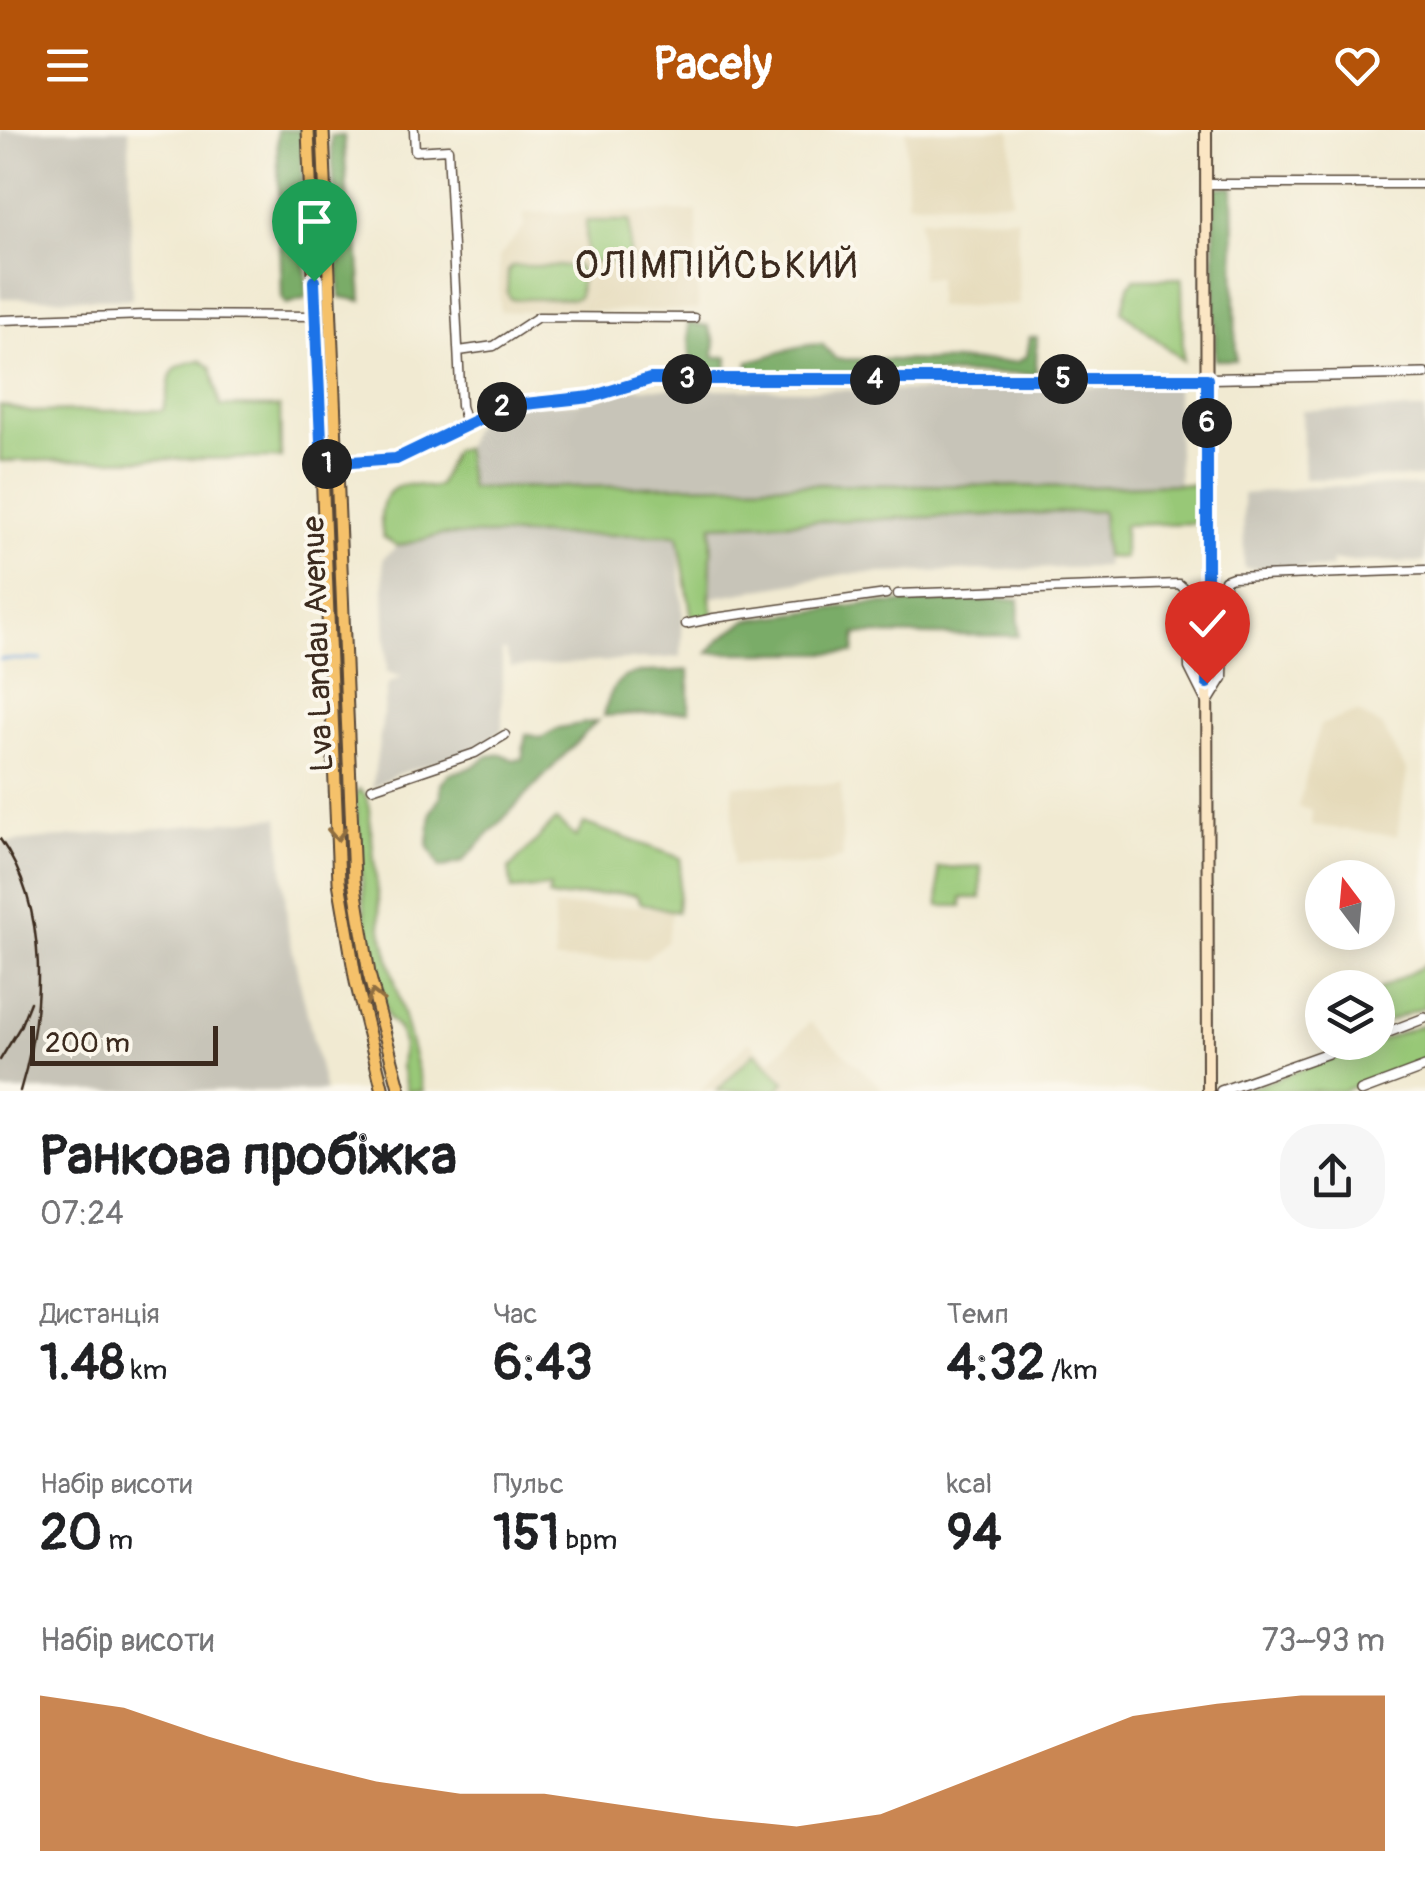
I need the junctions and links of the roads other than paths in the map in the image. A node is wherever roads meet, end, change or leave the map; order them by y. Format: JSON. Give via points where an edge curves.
{"nodes":[{"id":1,"x":308,"y":130,"type":"edge"},
{"id":2,"x":323,"y":130,"type":"edge"},
{"id":3,"x":414,"y":130,"type":"edge"},
{"id":4,"x":1206,"y":130,"type":"edge"},
{"id":5,"x":1206,"y":184,"type":"junction"},
{"id":6,"x":1425,"y":184,"type":"edge"},
{"id":7,"x":316,"y":316,"type":"junction"},
{"id":8,"x":332,"y":316,"type":"junction"},
{"id":9,"x":694,"y":318,"type":"dead end"},
{"id":10,"x":1,"y":320,"type":"edge"},
{"id":11,"x":459,"y":352,"type":"junction"},
{"id":12,"x":1425,"y":374,"type":"edge"},
{"id":13,"x":1207,"y":379,"type":"junction"},
{"id":14,"x":466,"y":423,"type":"junction"},
{"id":15,"x":322,"y":464,"type":"junction"},
{"id":16,"x":338,"y":464,"type":"junction"},
{"id":17,"x":1425,"y":570,"type":"edge"},
{"id":18,"x":886,"y":594,"type":"dead end"},
{"id":19,"x":898,"y":594,"type":"dead end"},
{"id":20,"x":686,"y":624,"type":"dead end"},
{"id":21,"x":1224,"y":678,"type":"junction"},
{"id":22,"x":1192,"y":679,"type":"junction"},
{"id":23,"x":346,"y":683,"type":"junction"},
{"id":24,"x":1207,"y":683,"type":"junction"},
{"id":25,"x":331,"y":684,"type":"junction"},
{"id":26,"x":1207,"y":704,"type":"junction"},
{"id":27,"x":504,"y":735,"type":"dead end"},
{"id":28,"x":372,"y":788,"type":"dead end"},
{"id":29,"x":1425,"y":1018,"type":"edge"},
{"id":30,"x":1395,"y":1029,"type":"edge"},
{"id":31,"x":1308,"y":1060,"type":"edge"},
{"id":32,"x":1425,"y":1067,"type":"edge"},
{"id":33,"x":383,"y":1091,"type":"edge"},
{"id":34,"x":400,"y":1091,"type":"edge"},
{"id":35,"x":1208,"y":1091,"type":"edge"},
{"id":36,"x":1221,"y":1091,"type":"edge"},
{"id":37,"x":1360,"y":1091,"type":"edge"}],
"edges":[{"from":1,"to":7,"type":"main road","name":"Lva Landau Avenue"},
{"from":2,"to":8,"type":"main road","name":"Lva Landau Avenue"},
{"from":3,"to":11,"type":"street","via":[[415,150],[448,149]]},
{"from":4,"to":5,"type":"main road"},
{"from":5,"to":6,"type":"street"},
{"from":5,"to":13,"type":"main road"},
{"from":7,"to":8,"type":"street"},
{"from":7,"to":10,"type":"street"},
{"from":7,"to":15,"type":"main road","name":"Lva Landau Avenue"},
{"from":8,"to":16,"type":"main road","name":"Lva Landau Avenue"},
{"from":9,"to":11,"type":"street","via":[[538,317],[494,346]]},
{"from":11,"to":14,"type":"street"},
{"from":12,"to":13,"type":"street"},
{"from":13,"to":14,"type":"street","via":[[654,379],[591,397],[506,406]]},
{"from":13,"to":24,"type":"main road"},
{"from":14,"to":16,"type":"street","via":[[396,459]]},
{"from":15,"to":16,"type":"street"},
{"from":15,"to":25,"type":"main road","name":"Lva Landau Avenue"},
{"from":16,"to":23,"type":"main road","name":"Lva Landau Avenue"},
{"from":17,"to":21,"type":"street","via":[[1225,580]]},
{"from":18,"to":20,"type":"street"},
{"from":19,"to":22,"type":"street","via":[[1179,584],[1190,608]]},
{"from":21,"to":24,"type":"street"},
{"from":21,"to":26,"type":"street"},
{"from":22,"to":24,"type":"street"},
{"from":22,"to":26,"type":"street"},
{"from":23,"to":25,"type":"main road"},
{"from":34,"to":23,"type":"main road","name":"Lva Landau Avenue","one_way":true,"via":[[357,910]]},
{"from":24,"to":26,"type":"main road"},
{"from":25,"to":33,"type":"main road","name":"Lva Landau Avenue","one_way":true,"via":[[340,889]]},
{"from":26,"to":35,"type":"main road"},
{"from":27,"to":28,"type":"street","via":[[474,754]]},
{"from":29,"to":30,"type":"street"},
{"from":31,"to":36,"type":"street"},
{"from":32,"to":37,"type":"street"}]}
